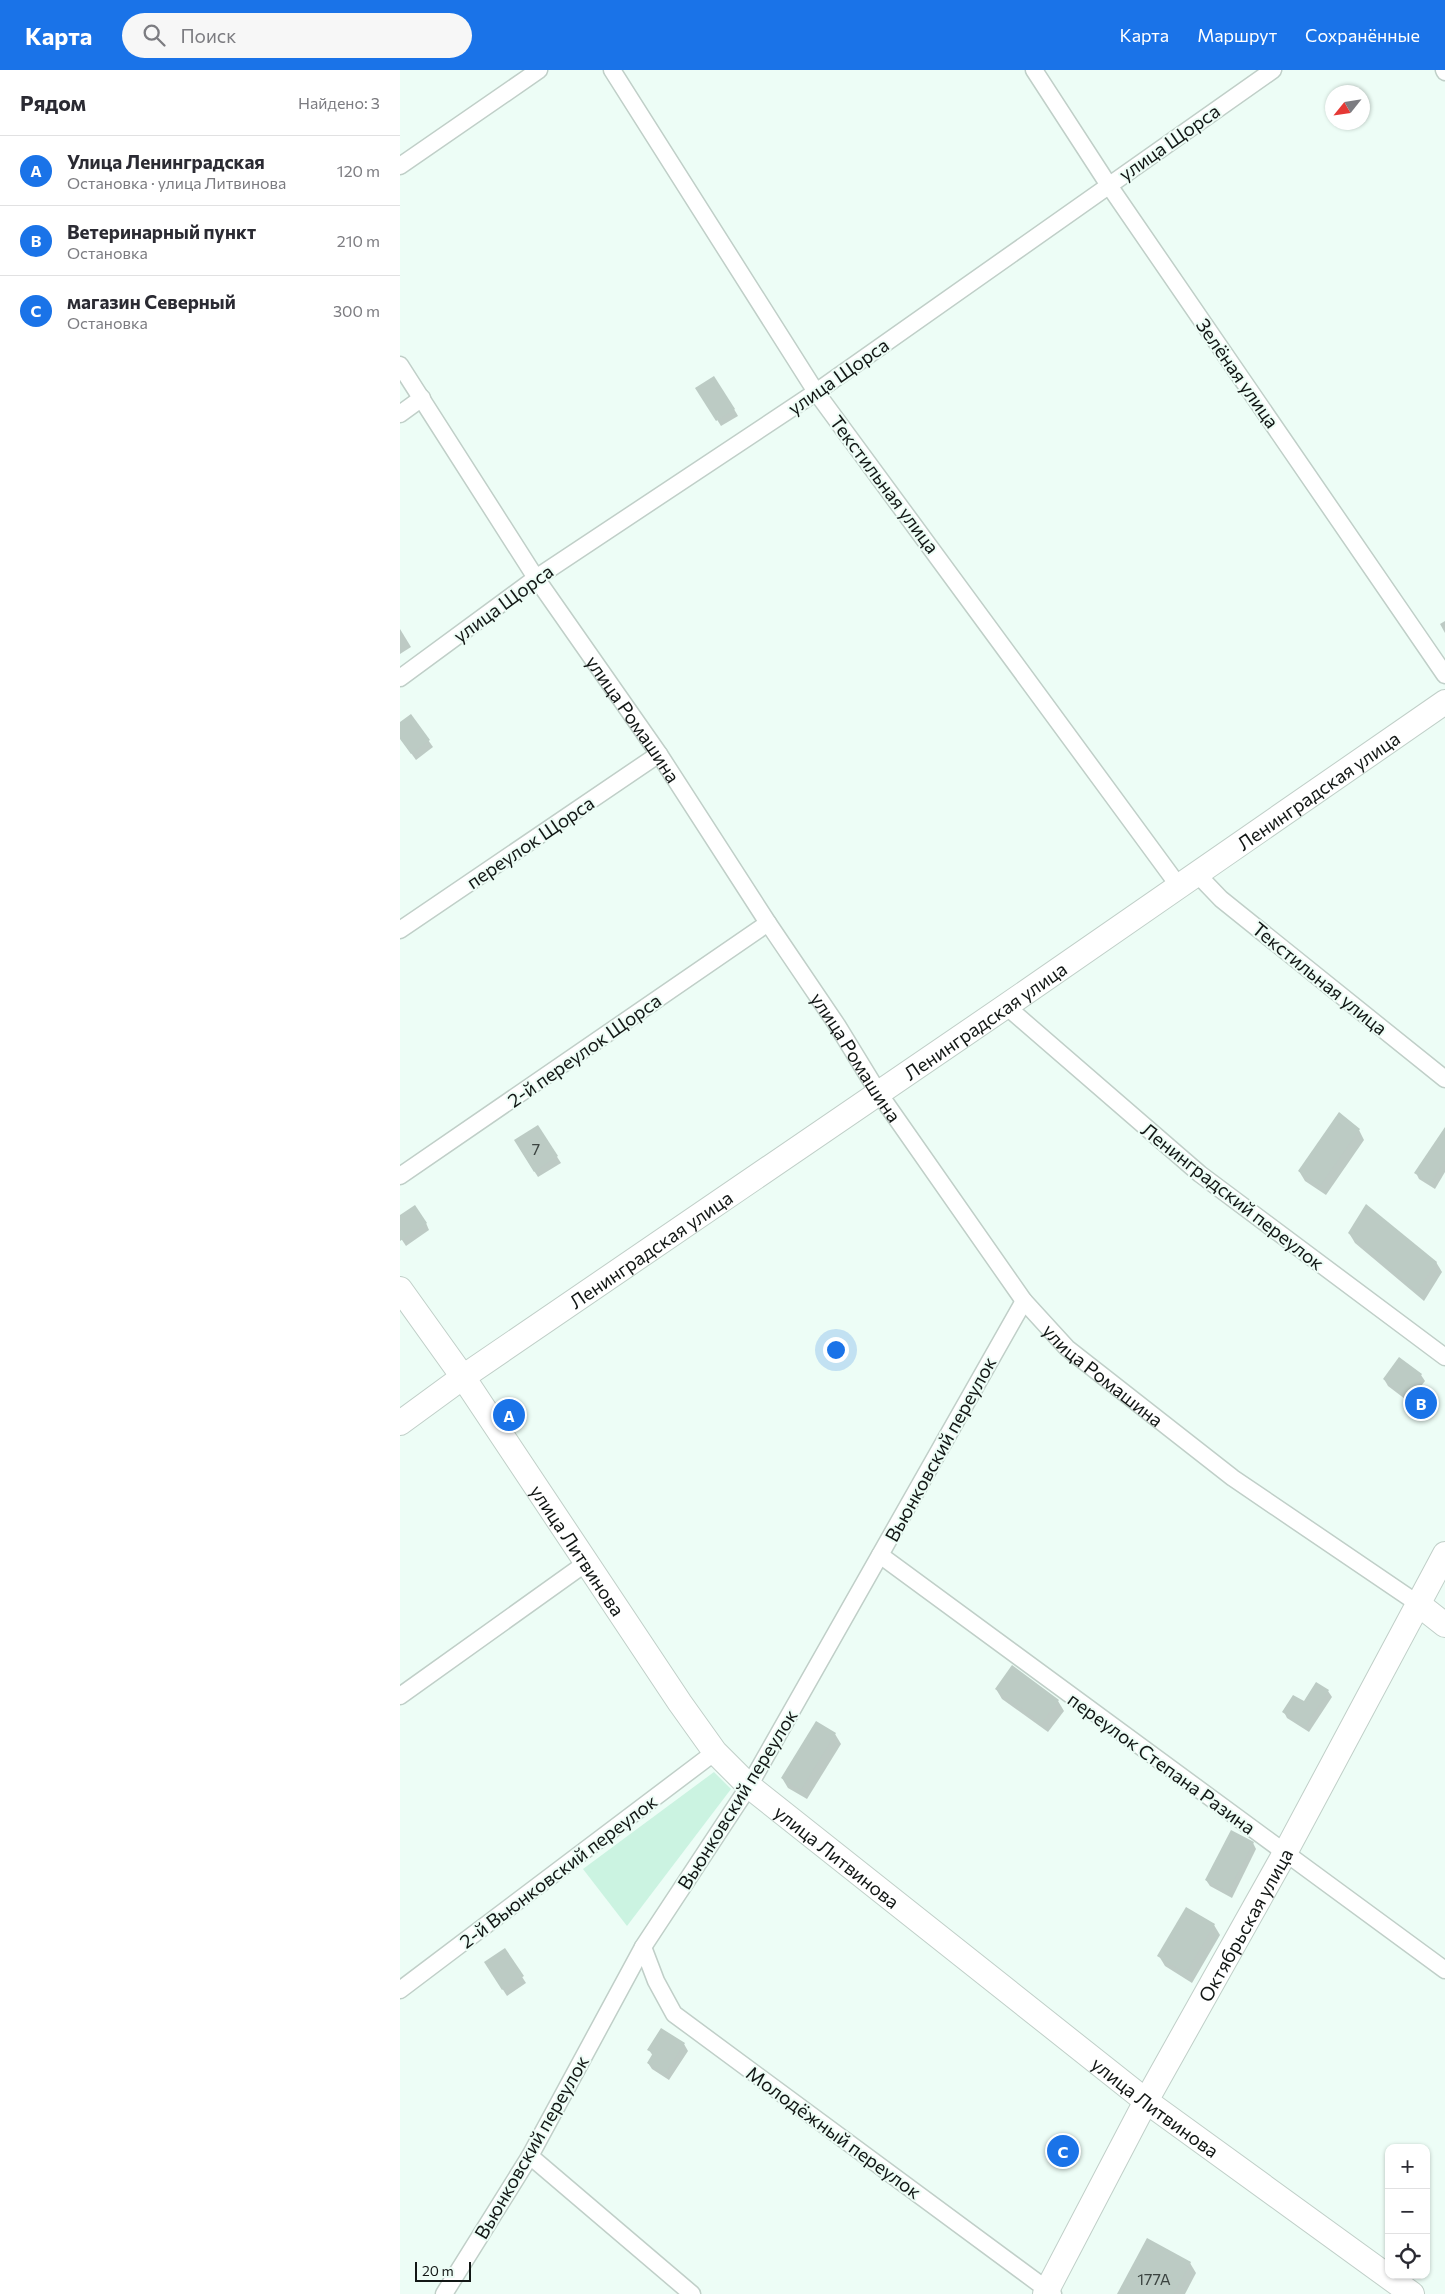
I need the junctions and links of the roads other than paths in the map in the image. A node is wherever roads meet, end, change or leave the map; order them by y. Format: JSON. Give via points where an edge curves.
{"nodes":[{"id":1,"x":539,"y":70,"type":"edge"},
{"id":2,"x":612,"y":70,"type":"edge"},
{"id":3,"x":1034,"y":70,"type":"edge"},
{"id":4,"x":1273,"y":70,"type":"edge"},
{"id":5,"x":400,"y":166,"type":"edge"},
{"id":6,"x":1108,"y":184,"type":"junction"},
{"id":7,"x":400,"y":365,"type":"edge"},
{"id":8,"x":816,"y":392,"type":"junction"},
{"id":9,"x":422,"y":398,"type":"junction"},
{"id":10,"x":400,"y":414,"type":"edge"},
{"id":11,"x":536,"y":578,"type":"junction"},
{"id":12,"x":1445,"y":675,"type":"edge"},
{"id":13,"x":400,"y":678,"type":"edge"},
{"id":14,"x":1445,"y":702,"type":"edge"},
{"id":15,"x":660,"y":754,"type":"junction"},
{"id":16,"x":1188,"y":880,"type":"junction"},
{"id":17,"x":768,"y":923,"type":"junction"},
{"id":18,"x":400,"y":930,"type":"edge"},
{"id":19,"x":1006,"y":1006,"type":"junction"},
{"id":20,"x":1445,"y":1079,"type":"edge"},
{"id":21,"x":878,"y":1092,"type":"junction"},
{"id":22,"x":400,"y":1176,"type":"edge"},
{"id":23,"x":400,"y":1288,"type":"edge"},
{"id":24,"x":1024,"y":1300,"type":"junction"},
{"id":25,"x":1445,"y":1357,"type":"edge"},
{"id":26,"x":463,"y":1377,"type":"junction"},
{"id":27,"x":400,"y":1423,"type":"edge"},
{"id":28,"x":1445,"y":1554,"type":"edge"},
{"id":29,"x":880,"y":1556,"type":"junction"},
{"id":30,"x":586,"y":1563,"type":"junction"},
{"id":31,"x":1417,"y":1603,"type":"junction"},
{"id":32,"x":1445,"y":1625,"type":"edge"},
{"id":33,"x":400,"y":1696,"type":"edge"},
{"id":34,"x":715,"y":1752,"type":"junction"},
{"id":35,"x":749,"y":1786,"type":"junction"},
{"id":36,"x":1284,"y":1853,"type":"junction"},
{"id":37,"x":643,"y":1947,"type":"junction"},
{"id":38,"x":1445,"y":1970,"type":"edge"},
{"id":39,"x":400,"y":1990,"type":"edge"},
{"id":40,"x":1146,"y":2100,"type":"junction"},
{"id":41,"x":530,"y":2156,"type":"junction"},
{"id":42,"x":1048,"y":2292,"type":"edge"},
{"id":43,"x":444,"y":2294,"type":"edge"},
{"id":44,"x":692,"y":2294,"type":"edge"},
{"id":45,"x":1412,"y":2294,"type":"edge"}],
"edges":[{"from":1,"to":5,"type":"street"},
{"from":2,"to":8,"type":"street","name":"Текстильная улица"},
{"from":3,"to":6,"type":"street","name":"Зелёная улица"},
{"from":4,"to":6,"type":"street","name":"улица Щорса"},
{"from":6,"to":8,"type":"street","name":"улица Щорса"},
{"from":6,"to":12,"type":"street","name":"Зелёная улица"},
{"from":7,"to":9,"type":"street","name":"улица Ромашина"},
{"from":8,"to":11,"type":"street","name":"улица Щорса"},
{"from":8,"to":16,"type":"street","name":"Текстильная улица"},
{"from":9,"to":10,"type":"street"},
{"from":9,"to":11,"type":"street","name":"улица Ромашина"},
{"from":11,"to":13,"type":"street","name":"улица Щорса"},
{"from":11,"to":15,"type":"street","name":"улица Ромашина"},
{"from":14,"to":16,"type":"main road","name":"Ленинградская улица"},
{"from":15,"to":17,"type":"street","name":"улица Ромашина"},
{"from":15,"to":18,"type":"street","name":"переулок Щорса"},
{"from":16,"to":19,"type":"main road","name":"Ленинградская улица"},
{"from":16,"to":20,"type":"street","name":"Текстильная улица","via":[[1221,899]]},
{"from":17,"to":21,"type":"street","name":"улица Ромашина"},
{"from":17,"to":22,"type":"street","name":"2-й переулок Щорса"},
{"from":19,"to":21,"type":"main road","name":"Ленинградская улица"},
{"from":19,"to":25,"type":"street","name":"Ленинградский переулок","via":[[1200,1174]]},
{"from":21,"to":24,"type":"street","name":"улица Ромашина"},
{"from":21,"to":26,"type":"main road","name":"Ленинградская улица"},
{"from":23,"to":26,"type":"main road","name":"улица Литвинова"},
{"from":24,"to":29,"type":"street","name":"Вьюнковский переулок"},
{"from":24,"to":31,"type":"street","name":"улица Ромашина","via":[[1067,1348],[1233,1478]]},
{"from":26,"to":27,"type":"main road","name":"Ленинградская улица"},
{"from":26,"to":30,"type":"main road","name":"улица Литвинова"},
{"from":28,"to":31,"type":"main road","name":"Октябрьская улица"},
{"from":29,"to":35,"type":"street","name":"Вьюнковский переулок"},
{"from":29,"to":36,"type":"street","name":"переулок Степана Разина"},
{"from":30,"to":33,"type":"street"},
{"from":30,"to":34,"type":"main road","name":"улица Литвинова"},
{"from":31,"to":32,"type":"main road","name":"улица Ромашина"},
{"from":31,"to":36,"type":"main road","name":"Октябрьская улица"},
{"from":34,"to":35,"type":"main road","name":"улица Литвинова"},
{"from":34,"to":39,"type":"street","name":"2-й Вьюнковский переулок"},
{"from":35,"to":37,"type":"street","name":"Вьюнковский переулок"},
{"from":35,"to":40,"type":"main road","name":"улица Литвинова"},
{"from":36,"to":38,"type":"street","name":"переулок Степана Разина"},
{"from":36,"to":40,"type":"main road","name":"Октябрьская улица"},
{"from":37,"to":41,"type":"street","name":"Вьюнковский переулок"},
{"from":37,"to":42,"type":"street","name":"Молодёжный переулок","via":[[674,2014]]},
{"from":40,"to":42,"type":"main road","name":"Октябрьская улица"},
{"from":40,"to":45,"type":"main road","name":"улица Литвинова"},
{"from":41,"to":43,"type":"street","name":"Вьюнковский переулок"},
{"from":41,"to":44,"type":"street"}]}
